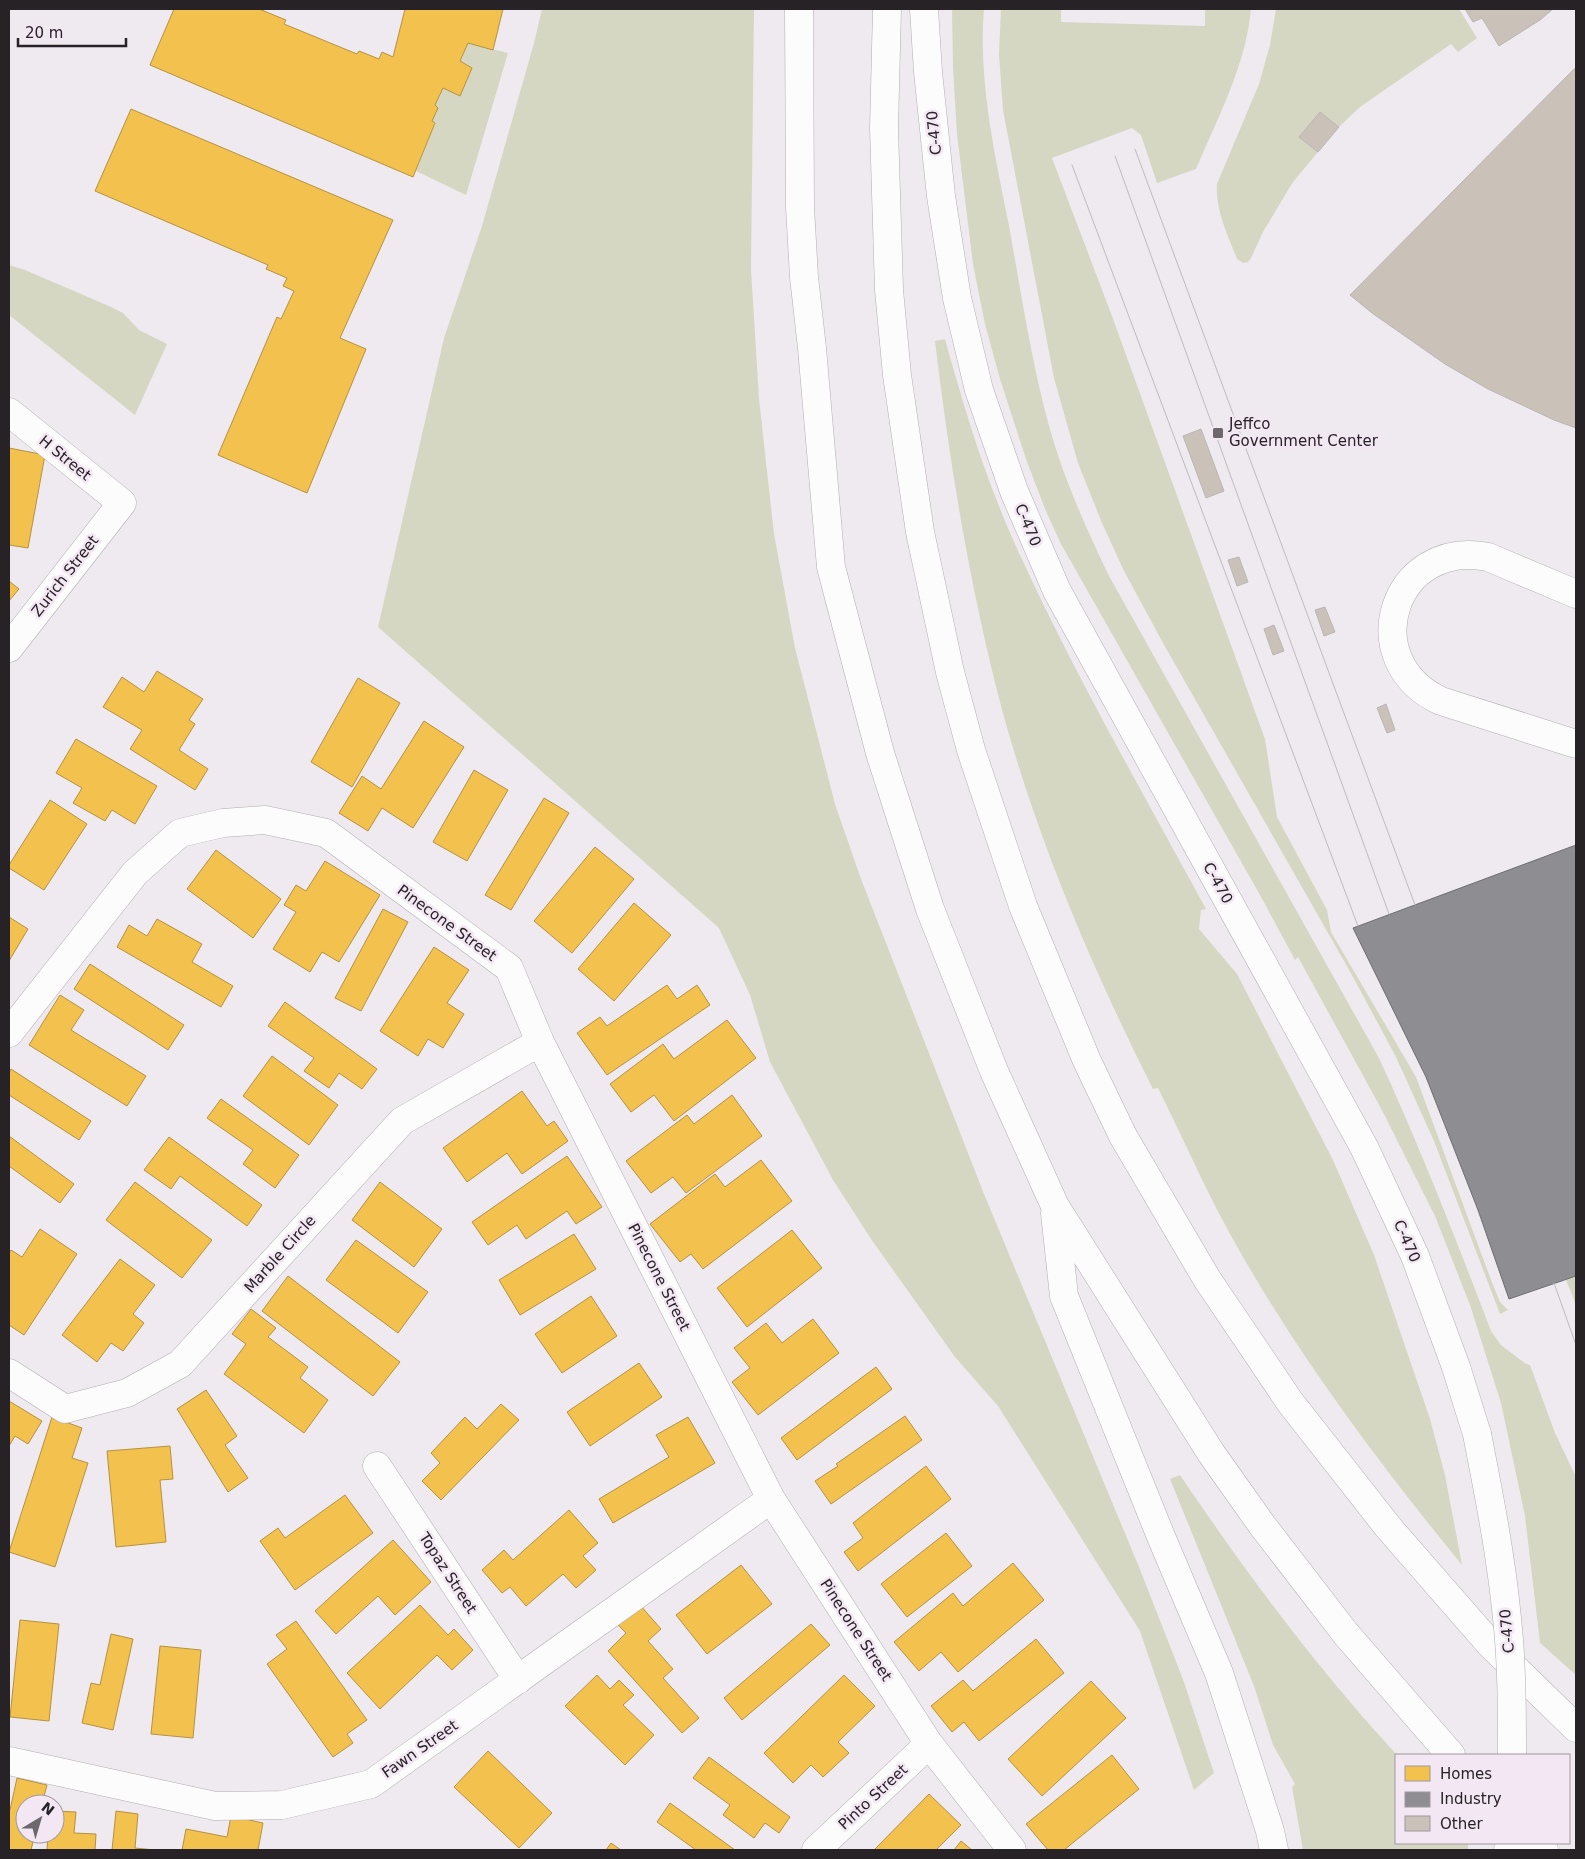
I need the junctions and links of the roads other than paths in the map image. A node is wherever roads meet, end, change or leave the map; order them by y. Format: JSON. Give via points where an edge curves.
{"nodes":[{"id":1,"x":799,"y":9,"type":"edge"},
{"id":2,"x":887,"y":9,"type":"edge"},
{"id":3,"x":924,"y":9,"type":"edge"},
{"id":4,"x":9,"y":412,"type":"edge"},
{"id":5,"x":122,"y":503,"type":"joint"},
{"id":6,"x":1576,"y":594,"type":"edge"},
{"id":7,"x":9,"y":648,"type":"edge"},
{"id":8,"x":1576,"y":744,"type":"edge"},
{"id":9,"x":9,"y":1033,"type":"edge"},
{"id":10,"x":540,"y":1042,"type":"junction"},
{"id":11,"x":1055,"y":1206,"type":"junction"},
{"id":12,"x":9,"y":1373,"type":"edge"},
{"id":13,"x":377,"y":1466,"type":"dead end"},
{"id":14,"x":771,"y":1499,"type":"junction"},
{"id":15,"x":518,"y":1680,"type":"junction"},
{"id":16,"x":1576,"y":1728,"type":"edge"},
{"id":17,"x":929,"y":1744,"type":"junction"},
{"id":18,"x":1450,"y":1754,"type":"edge"},
{"id":19,"x":1512,"y":1754,"type":"edge"},
{"id":20,"x":9,"y":1761,"type":"edge"},
{"id":21,"x":816,"y":1850,"type":"edge"},
{"id":22,"x":1012,"y":1850,"type":"edge"},
{"id":23,"x":1274,"y":1850,"type":"edge"}],
"edges":[{"from":1,"to":11,"type":"main road","via":[[800,207],[830,566],[880,753],[930,908],[994,1071]]},
{"from":2,"to":16,"type":"main road","via":[[884,128],[889,290],[897,375],[920,532],[950,672],[971,750],[1027,915],[1086,1061],[1123,1136],[1207,1279],[1290,1402],[1388,1526],[1490,1644]]},
{"from":3,"to":19,"type":"main road","name":"C-470","bridge":true,"via":[[941,196],[957,298],[979,390],[1014,491],[1057,591],[1364,1147],[1415,1256],[1456,1367],[1477,1434],[1497,1539],[1507,1619]]},
{"from":4,"to":5,"type":"main road","name":"H Street"},
{"from":5,"to":7,"type":"main road","name":"Zurich Street"},
{"from":6,"to":8,"type":"main road","via":[[1488,557],[1452,556],[1427,566],[1408,582],[1398,600],[1392,624],[1398,659],[1419,688],[1430,695]]},
{"from":9,"to":10,"type":"main road","name":"Pinecone Street","via":[[135,873],[180,833],[223,823],[265,820],[326,833],[509,968]]},
{"from":10,"to":12,"type":"main road","name":"Marble Circle","via":[[402,1121],[180,1364],[127,1392],[65,1409]]},
{"from":10,"to":14,"type":"main road","name":"Pinecone Street"},
{"from":11,"to":18,"type":"main road","via":[[1211,1453],[1262,1525],[1346,1634]]},
{"from":11,"to":23,"type":"main road","via":[[1064,1296],[1219,1673]]},
{"from":13,"to":15,"type":"main road","name":"Topaz Street"},
{"from":14,"to":15,"type":"main road","name":"Fawn Street"},
{"from":14,"to":17,"type":"main road","name":"Pinecone Street"},
{"from":15,"to":20,"type":"main road","name":"Fawn Street","via":[[371,1784],[282,1805],[215,1806]]},
{"from":17,"to":21,"type":"main road","name":"Pinto Street"},
{"from":17,"to":22,"type":"main road","name":"Pinecone Street"}]}
